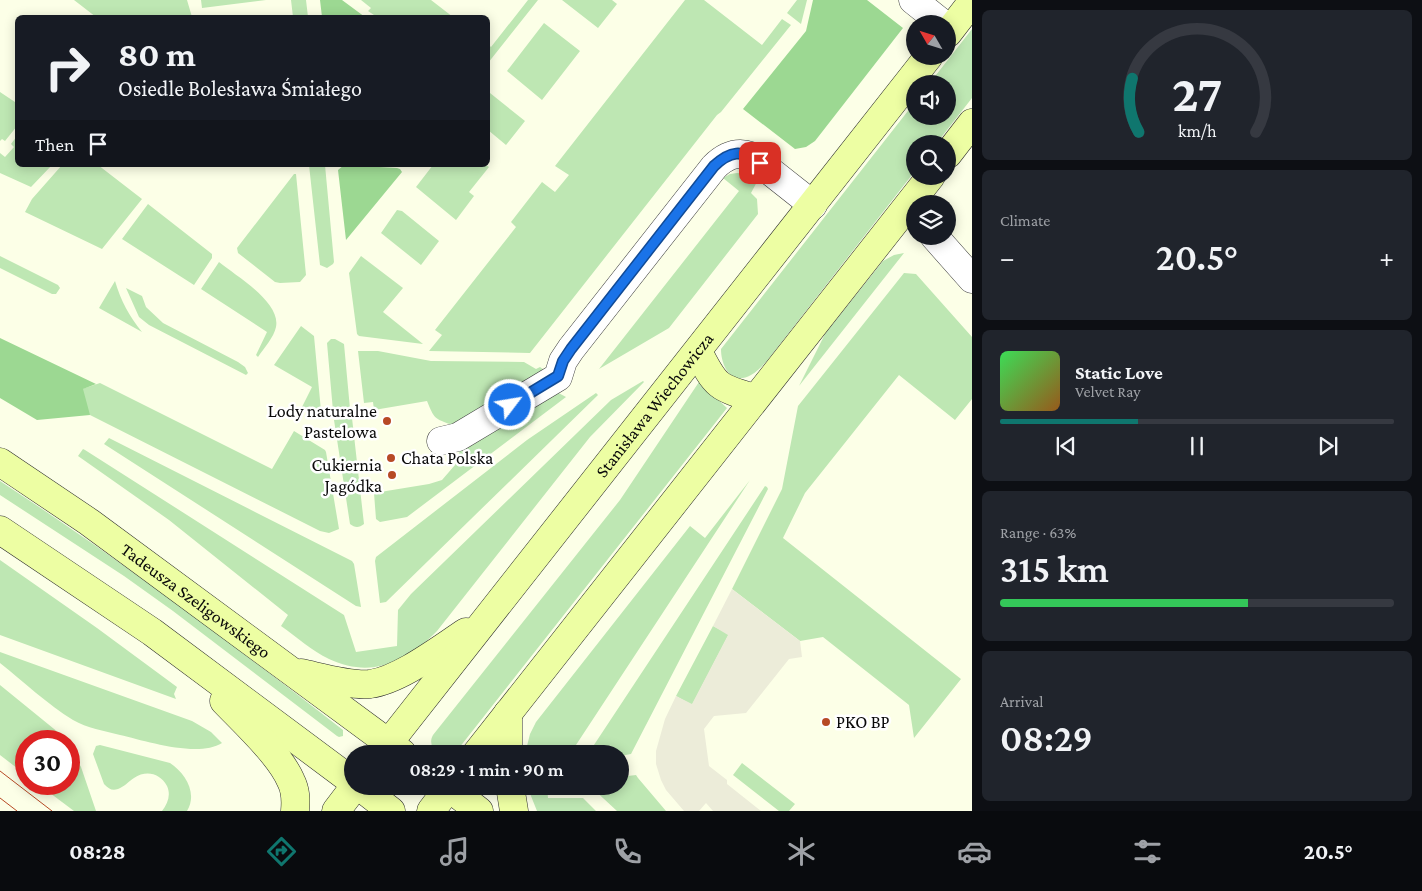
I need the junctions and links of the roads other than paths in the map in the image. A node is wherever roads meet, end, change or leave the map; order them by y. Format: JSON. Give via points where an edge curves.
{"nodes":[{"id":1,"x":913,"y":0,"type":"edge"},
{"id":2,"x":972,"y":2,"type":"edge"},
{"id":3,"x":931,"y":15,"type":"edge"},
{"id":4,"x":956,"y":19,"type":"edge"},
{"id":5,"x":923,"y":65,"type":"edge"},
{"id":6,"x":972,"y":123,"type":"edge"},
{"id":7,"x":956,"y":144,"type":"edge"},
{"id":8,"x":813,"y":205,"type":"junction"},
{"id":9,"x":906,"y":217,"type":"edge"},
{"id":10,"x":942,"y":245,"type":"edge"},
{"id":11,"x":972,"y":279,"type":"edge"},
{"id":12,"x":698,"y":351,"type":"junction"},
{"id":13,"x":755,"y":398,"type":"junction"},
{"id":14,"x":441,"y":441,"type":"dead end"},
{"id":15,"x":0,"y":462,"type":"edge"},
{"id":16,"x":0,"y":530,"type":"edge"},
{"id":17,"x":484,"y":620,"type":"junction"},
{"id":18,"x":181,"y":654,"type":"junction"},
{"id":19,"x":294,"y":672,"type":"junction"},
{"id":20,"x":508,"y":713,"type":"junction"},
{"id":21,"x":385,"y":745,"type":"edge"},
{"id":22,"x":395,"y":745,"type":"edge"},
{"id":23,"x":483,"y":745,"type":"edge"},
{"id":24,"x":508,"y":745,"type":"edge"},
{"id":25,"x":344,"y":775,"type":"edge"},
{"id":26,"x":348,"y":795,"type":"edge"},
{"id":27,"x":371,"y":795,"type":"edge"},
{"id":28,"x":442,"y":795,"type":"edge"},
{"id":29,"x":458,"y":795,"type":"edge"},
{"id":30,"x":511,"y":795,"type":"edge"},
{"id":31,"x":295,"y":811,"type":"edge"},
{"id":32,"x":336,"y":811,"type":"edge"},
{"id":33,"x":391,"y":811,"type":"edge"},
{"id":34,"x":431,"y":811,"type":"edge"},
{"id":35,"x":479,"y":811,"type":"edge"},
{"id":36,"x":514,"y":811,"type":"edge"}],
"edges":[{"from":1,"to":3,"type":"street"},
{"from":2,"to":4,"type":"street"},
{"from":5,"to":8,"type":"street","name":"Stanisława Wiechowicza"},
{"from":6,"to":7,"type":"street"},
{"from":8,"to":12,"type":"street","name":"Stanisława Wiechowicza"},
{"from":8,"to":14,"type":"street","via":[[751,156],[734,154],[722,159],[571,349],[558,376],[458,437]]},
{"from":9,"to":13,"type":"street"},
{"from":10,"to":11,"type":"street"},
{"from":12,"to":13,"type":"street","via":[[711,377],[719,385]]},
{"from":12,"to":17,"type":"street","name":"Stanisława Wiechowicza"},
{"from":13,"to":20,"type":"street"},
{"from":15,"to":19,"type":"street","name":"Tadeusza Szeligowskiego","via":[[89,522]]},
{"from":16,"to":18,"type":"street"},
{"from":17,"to":19,"type":"street","via":[[421,662],[393,677],[370,684]]},
{"from":17,"to":22,"type":"street","name":"Stanisława Wiechowicza"},
{"from":18,"to":25,"type":"street"},
{"from":18,"to":31,"type":"street","via":[[281,762],[296,797]]},
{"from":19,"to":21,"type":"street","name":"Tadeusza Szeligowskiego"},
{"from":20,"to":23,"type":"street"},
{"from":20,"to":24,"type":"street"},
{"from":26,"to":32,"type":"street"},
{"from":27,"to":33,"type":"street"},
{"from":28,"to":34,"type":"street"},
{"from":29,"to":35,"type":"street"},
{"from":30,"to":36,"type":"street"}]}
